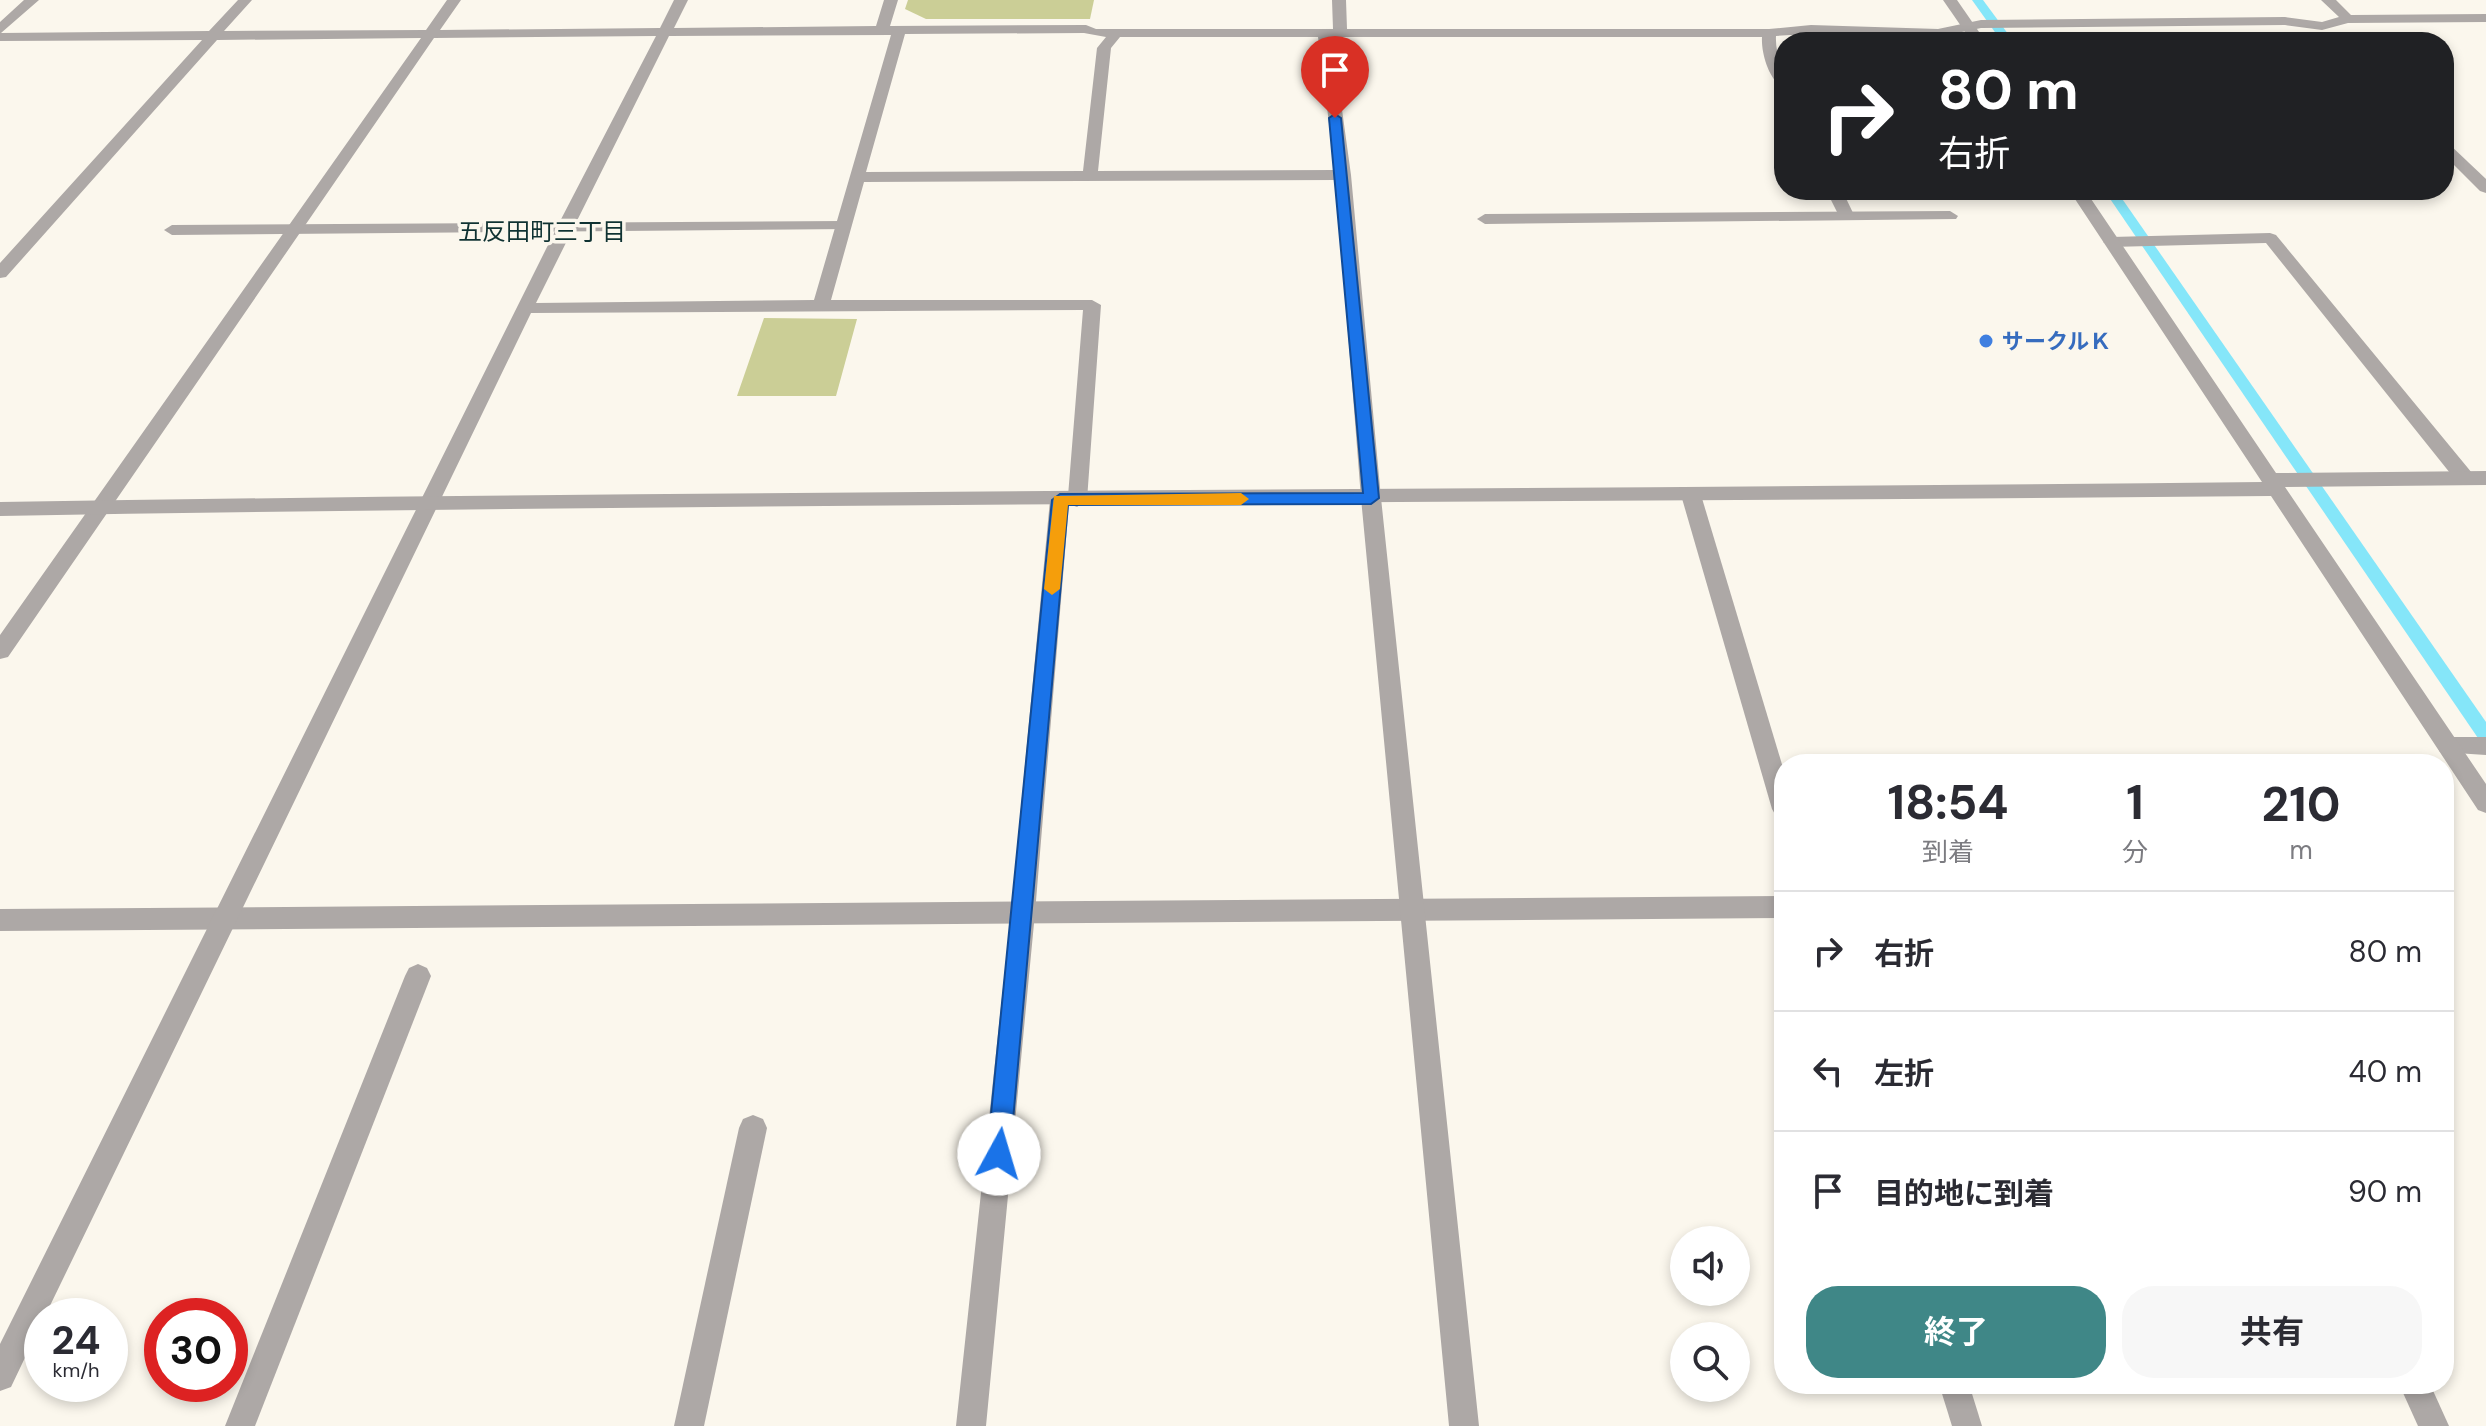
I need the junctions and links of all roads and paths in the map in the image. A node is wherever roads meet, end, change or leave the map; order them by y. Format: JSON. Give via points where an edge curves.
{"nodes":[{"id":1,"x":32,"y":0,"type":"edge"},
{"id":2,"x":245,"y":0,"type":"edge"},
{"id":3,"x":454,"y":0,"type":"edge"},
{"id":4,"x":681,"y":0,"type":"edge"},
{"id":5,"x":891,"y":0,"type":"edge"},
{"id":6,"x":1339,"y":0,"type":"edge"},
{"id":7,"x":1950,"y":0,"type":"edge"},
{"id":8,"x":2328,"y":0,"type":"edge"},
{"id":9,"x":2486,"y":18,"type":"edge"},
{"id":10,"x":2348,"y":19,"type":"junction"},
{"id":11,"x":1974,"y":25,"type":"junction"},
{"id":12,"x":2322,"y":26,"type":"junction"},
{"id":13,"x":0,"y":29,"type":"edge"},
{"id":14,"x":891,"y":30,"type":"junction"},
{"id":15,"x":1332,"y":31,"type":"junction"},
{"id":16,"x":665,"y":32,"type":"junction"},
{"id":17,"x":1774,"y":32,"type":"edge"},
{"id":18,"x":1775,"y":32,"type":"edge"},
{"id":19,"x":1850,"y":32,"type":"edge"},
{"id":20,"x":1947,"y":32,"type":"edge"},
{"id":21,"x":1976,"y":32,"type":"edge"},
{"id":22,"x":2328,"y":32,"type":"edge"},
{"id":23,"x":1116,"y":33,"type":"junction"},
{"id":24,"x":1769,"y":33,"type":"junction"},
{"id":25,"x":429,"y":35,"type":"junction"},
{"id":26,"x":213,"y":36,"type":"junction"},
{"id":27,"x":0,"y":37,"type":"edge"},
{"id":28,"x":1774,"y":63,"type":"edge"},
{"id":29,"x":2454,"y":157,"type":"edge"},
{"id":30,"x":1343,"y":175,"type":"junction"},
{"id":31,"x":1090,"y":176,"type":"junction"},
{"id":32,"x":857,"y":177,"type":"junction"},
{"id":33,"x":2486,"y":188,"type":"edge"},
{"id":34,"x":1839,"y":200,"type":"edge"},
{"id":35,"x":2085,"y":200,"type":"edge"},
{"id":36,"x":1950,"y":216,"type":"dead end"},
{"id":37,"x":1847,"y":217,"type":"junction"},
{"id":38,"x":1485,"y":219,"type":"dead end"},
{"id":39,"x":843,"y":226,"type":"junction"},
{"id":40,"x":565,"y":227,"type":"junction"},
{"id":41,"x":297,"y":229,"type":"junction"},
{"id":42,"x":172,"y":230,"type":"dead end"},
{"id":43,"x":2119,"y":241,"type":"junction"},
{"id":44,"x":0,"y":273,"type":"edge"},
{"id":45,"x":821,"y":305,"type":"junction"},
{"id":46,"x":526,"y":308,"type":"junction"},
{"id":47,"x":2465,"y":478,"type":"junction"},
{"id":48,"x":2486,"y":478,"type":"edge"},
{"id":49,"x":2279,"y":483,"type":"junction"},
{"id":50,"x":1691,"y":495,"type":"junction"},
{"id":51,"x":1371,"y":498,"type":"junction"},
{"id":52,"x":1069,"y":500,"type":"junction"},
{"id":53,"x":430,"y":502,"type":"junction"},
{"id":54,"x":101,"y":508,"type":"junction"},
{"id":55,"x":0,"y":509,"type":"edge"},
{"id":56,"x":0,"y":651,"type":"edge"},
{"id":57,"x":2468,"y":746,"type":"edge"},
{"id":58,"x":1774,"y":775,"type":"edge"},
{"id":59,"x":2486,"y":803,"type":"edge"},
{"id":60,"x":1774,"y":907,"type":"edge"},
{"id":61,"x":1412,"y":911,"type":"junction"},
{"id":62,"x":1023,"y":913,"type":"junction"},
{"id":63,"x":226,"y":917,"type":"junction"},
{"id":64,"x":0,"y":920,"type":"edge"},
{"id":65,"x":418,"y":976,"type":"dead end"},
{"id":66,"x":753,"y":1128,"type":"dead end"},
{"id":67,"x":0,"y":1376,"type":"edge"},
{"id":68,"x":1957,"y":1394,"type":"edge"},
{"id":69,"x":2419,"y":1394,"type":"edge"},
{"id":70,"x":240,"y":1426,"type":"edge"},
{"id":71,"x":689,"y":1426,"type":"edge"},
{"id":72,"x":971,"y":1426,"type":"edge"},
{"id":73,"x":1464,"y":1426,"type":"edge"},
{"id":74,"x":1967,"y":1426,"type":"edge"},
{"id":75,"x":2434,"y":1426,"type":"edge"}],
"edges":[{"from":1,"to":13,"type":"street"},
{"from":2,"to":26,"type":"street"},
{"from":3,"to":25,"type":"street"},
{"from":4,"to":16,"type":"street"},
{"from":5,"to":14,"type":"street"},
{"from":6,"to":15,"type":"street"},
{"from":7,"to":11,"type":"street"},
{"from":8,"to":10,"type":"street"},
{"from":9,"to":10,"type":"street"},
{"from":10,"to":12,"type":"street"},
{"from":11,"to":12,"type":"street","via":[[2285,21]]},
{"from":11,"to":20,"type":"street"},
{"from":11,"to":21,"type":"street"},
{"from":12,"to":22,"type":"street"},
{"from":14,"to":16,"type":"street"},
{"from":14,"to":23,"type":"street"},
{"from":14,"to":32,"type":"street"},
{"from":15,"to":23,"type":"street"},
{"from":15,"to":24,"type":"street"},
{"from":15,"to":30,"type":"street"},
{"from":16,"to":25,"type":"street"},
{"from":16,"to":40,"type":"street"},
{"from":17,"to":24,"type":"street"},
{"from":18,"to":19,"type":"street"},
{"from":23,"to":31,"type":"street","via":[[1104,48]]},
{"from":24,"to":28,"type":"street"},
{"from":25,"to":26,"type":"street"},
{"from":25,"to":41,"type":"street"},
{"from":26,"to":27,"type":"street"},
{"from":26,"to":44,"type":"street"},
{"from":29,"to":33,"type":"street"},
{"from":30,"to":31,"type":"street"},
{"from":30,"to":51,"type":"street"},
{"from":31,"to":32,"type":"street"},
{"from":32,"to":39,"type":"street"},
{"from":34,"to":37,"type":"street"},
{"from":35,"to":43,"type":"street"},
{"from":36,"to":37,"type":"street"},
{"from":37,"to":38,"type":"street"},
{"from":39,"to":40,"type":"street"},
{"from":39,"to":45,"type":"street"},
{"from":40,"to":41,"type":"street"},
{"from":40,"to":46,"type":"street"},
{"from":41,"to":42,"type":"street"},
{"from":41,"to":54,"type":"street"},
{"from":43,"to":47,"type":"street","via":[[2270,238]]},
{"from":43,"to":49,"type":"street"},
{"from":45,"to":46,"type":"street"},
{"from":45,"to":52,"type":"street","via":[[1092,305]]},
{"from":46,"to":53,"type":"street"},
{"from":47,"to":48,"type":"street"},
{"from":47,"to":49,"type":"street"},
{"from":49,"to":50,"type":"street"},
{"from":49,"to":57,"type":"street"},
{"from":50,"to":51,"type":"street"},
{"from":50,"to":58,"type":"street"},
{"from":51,"to":52,"type":"street"},
{"from":51,"to":61,"type":"street"},
{"from":52,"to":53,"type":"street"},
{"from":52,"to":62,"type":"street"},
{"from":53,"to":54,"type":"street"},
{"from":53,"to":63,"type":"street"},
{"from":54,"to":55,"type":"street"},
{"from":54,"to":56,"type":"street"},
{"from":57,"to":59,"type":"street"},
{"from":60,"to":61,"type":"street"},
{"from":61,"to":62,"type":"street"},
{"from":61,"to":73,"type":"street"},
{"from":62,"to":63,"type":"street"},
{"from":62,"to":72,"type":"street"},
{"from":63,"to":64,"type":"street"},
{"from":63,"to":67,"type":"street"},
{"from":65,"to":70,"type":"street"},
{"from":66,"to":71,"type":"street"},
{"from":68,"to":74,"type":"street"},
{"from":69,"to":75,"type":"street"}]}
